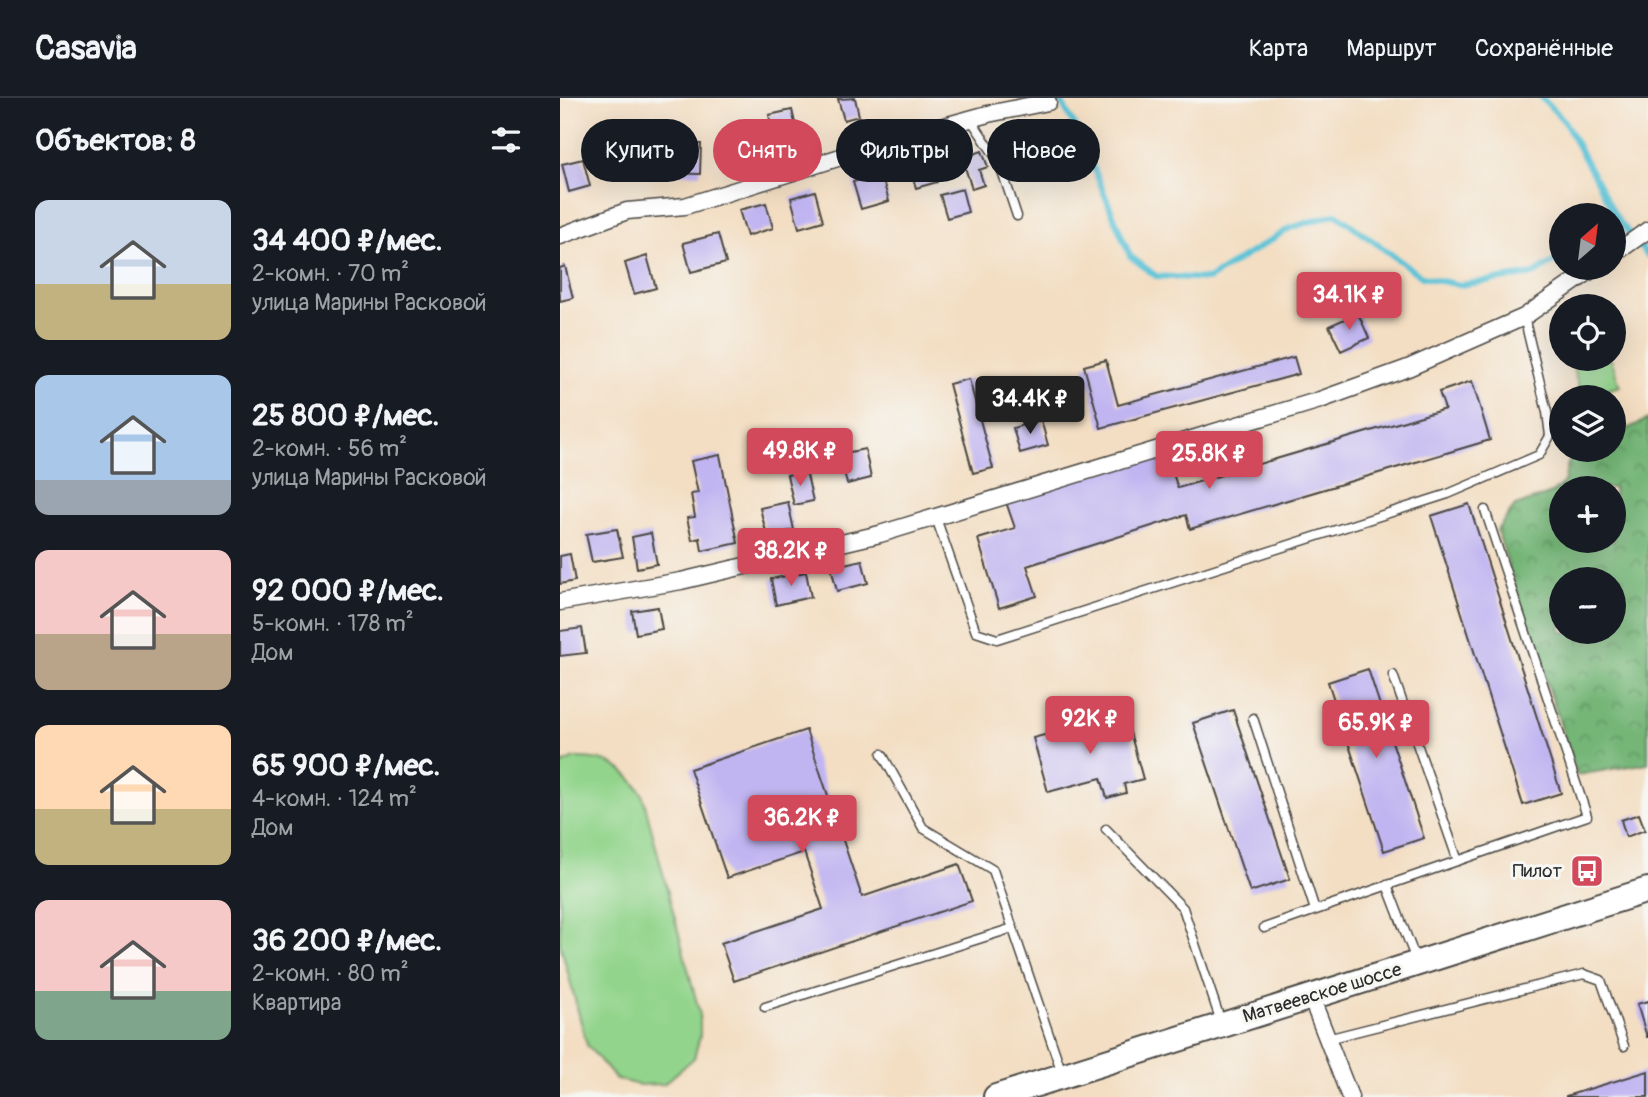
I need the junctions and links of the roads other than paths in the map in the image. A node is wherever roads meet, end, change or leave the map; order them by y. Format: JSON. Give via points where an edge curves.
{"nodes":[{"id":1,"x":1048,"y":102,"type":"dead end"},
{"id":2,"x":970,"y":118,"type":"junction"},
{"id":3,"x":1017,"y":216,"type":"dead end"},
{"id":4,"x":1648,"y":230,"type":"edge"},
{"id":5,"x":560,"y":236,"type":"edge"},
{"id":6,"x":1626,"y":246,"type":"edge"},
{"id":7,"x":1577,"y":280,"type":"edge"},
{"id":8,"x":1524,"y":317,"type":"junction"},
{"id":9,"x":1485,"y":510,"type":"dead end"},
{"id":10,"x":936,"y":518,"type":"junction"},
{"id":11,"x":560,"y":602,"type":"edge"},
{"id":12,"x":1393,"y":675,"type":"dead end"},
{"id":13,"x":1253,"y":718,"type":"dead end"},
{"id":14,"x":882,"y":754,"type":"dead end"},
{"id":15,"x":1106,"y":829,"type":"dead end"},
{"id":16,"x":1458,"y":861,"type":"junction"},
{"id":17,"x":1387,"y":885,"type":"junction"},
{"id":18,"x":1648,"y":890,"type":"edge"},
{"id":19,"x":1315,"y":910,"type":"junction"},
{"id":20,"x":1013,"y":928,"type":"junction"},
{"id":21,"x":1264,"y":928,"type":"dead end"},
{"id":22,"x":1418,"y":963,"type":"junction"},
{"id":23,"x":1311,"y":997,"type":"junction"},
{"id":24,"x":765,"y":1007,"type":"dead end"},
{"id":25,"x":1222,"y":1024,"type":"junction"},
{"id":26,"x":1327,"y":1039,"type":"junction"},
{"id":27,"x":1623,"y":1046,"type":"dead end"},
{"id":28,"x":1063,"y":1075,"type":"junction"},
{"id":29,"x":996,"y":1097,"type":"edge"},
{"id":30,"x":1350,"y":1097,"type":"edge"}],
"edges":[{"from":1,"to":2,"type":"street"},
{"from":2,"to":3,"type":"lane","via":[[999,162]]},
{"from":2,"to":5,"type":"street","via":[[685,206],[626,211]]},
{"from":4,"to":6,"type":"street"},
{"from":7,"to":8,"type":"street"},
{"from":8,"to":10,"type":"street","via":[[1408,368],[1320,400]]},
{"from":8,"to":10,"type":"lane","via":[[1550,436],[1539,455],[1448,494],[997,639],[976,632]]},
{"from":9,"to":16,"type":"lane","via":[[1587,816]]},
{"from":10,"to":11,"type":"street","via":[[681,581]]},
{"from":12,"to":16,"type":"lane"},
{"from":13,"to":19,"type":"lane"},
{"from":14,"to":20,"type":"lane","via":[[923,828],[993,870]]},
{"from":15,"to":25,"type":"lane","via":[[1183,908]]},
{"from":16,"to":17,"type":"lane"},
{"from":17,"to":19,"type":"lane"},
{"from":17,"to":22,"type":"lane"},
{"from":18,"to":22,"type":"main road","name":"Матвеевское шоссе"},
{"from":19,"to":21,"type":"lane"},
{"from":20,"to":24,"type":"lane"},
{"from":20,"to":28,"type":"lane"},
{"from":22,"to":23,"type":"main road","name":"Матвеевское шоссе"},
{"from":23,"to":25,"type":"main road","name":"Матвеевское шоссе"},
{"from":23,"to":26,"type":"street"},
{"from":25,"to":28,"type":"main road","name":"Матвеевское шоссе"},
{"from":26,"to":27,"type":"lane","via":[[1584,974],[1601,980]]},
{"from":26,"to":30,"type":"street"},
{"from":28,"to":29,"type":"main road","name":"Матвеевское шоссе"}]}
